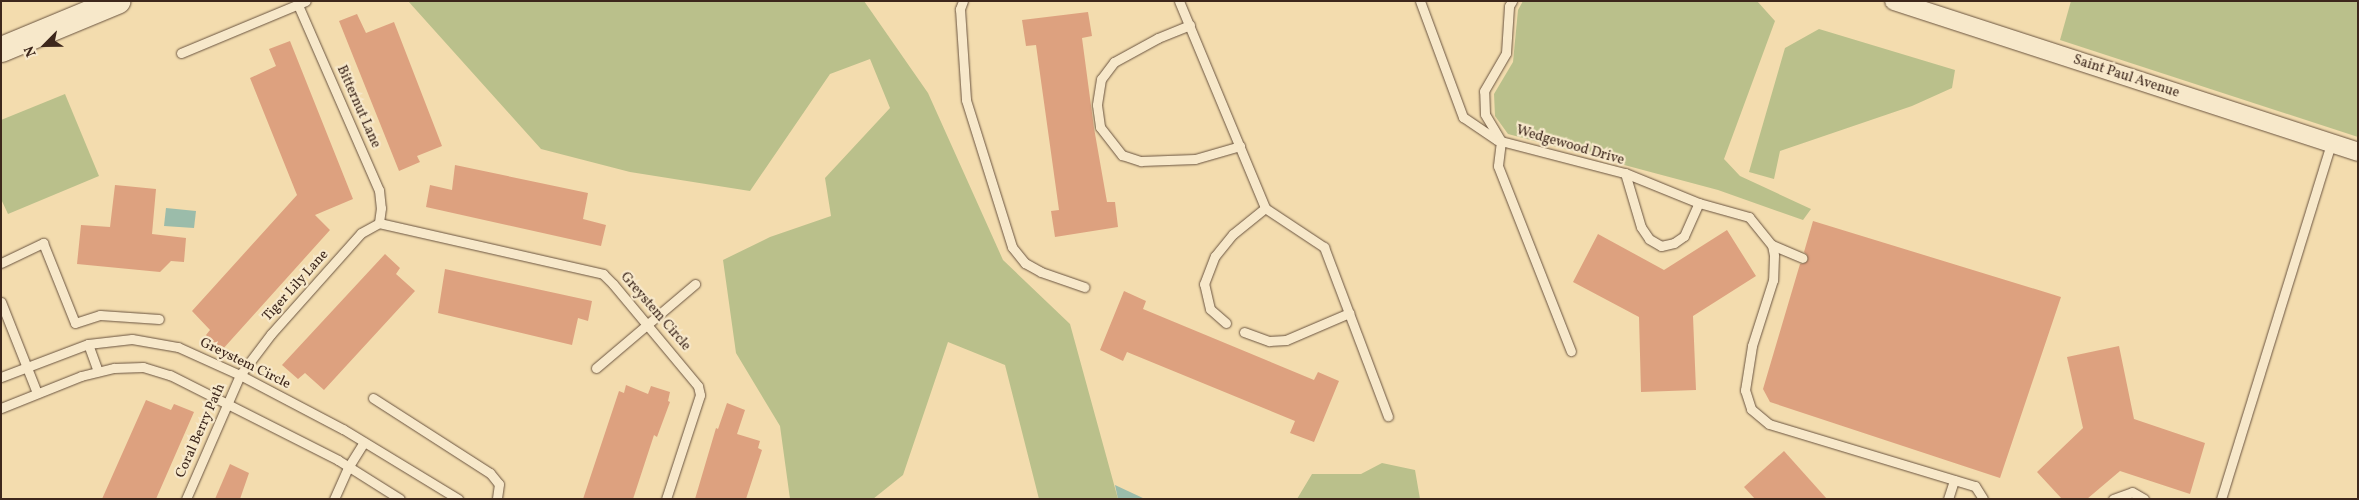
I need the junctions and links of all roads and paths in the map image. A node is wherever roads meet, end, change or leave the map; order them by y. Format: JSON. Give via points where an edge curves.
{"nodes":[{"id":1,"x":117,"y":1,"type":"edge"},
{"id":2,"x":963,"y":1,"type":"edge"},
{"id":3,"x":1179,"y":1,"type":"edge"},
{"id":4,"x":1420,"y":1,"type":"edge"},
{"id":5,"x":1512,"y":1,"type":"edge"},
{"id":6,"x":1894,"y":1,"type":"edge"},
{"id":7,"x":302,"y":3,"type":"edge"},
{"id":8,"x":1190,"y":25,"type":"junction"},
{"id":9,"x":1,"y":49,"type":"edge"},
{"id":10,"x":181,"y":54,"type":"dead end"},
{"id":11,"x":1501,"y":141,"type":"junction"},
{"id":12,"x":2331,"y":144,"type":"junction"},
{"id":13,"x":1240,"y":146,"type":"junction"},
{"id":14,"x":2358,"y":152,"type":"edge"},
{"id":15,"x":1625,"y":173,"type":"junction"},
{"id":16,"x":1699,"y":203,"type":"junction"},
{"id":17,"x":1265,"y":208,"type":"junction"},
{"id":18,"x":379,"y":223,"type":"junction"},
{"id":19,"x":1772,"y":245,"type":"junction"},
{"id":20,"x":1802,"y":258,"type":"dead end"},
{"id":21,"x":1,"y":263,"type":"edge"},
{"id":22,"x":695,"y":284,"type":"dead end"},
{"id":23,"x":1084,"y":287,"type":"dead end"},
{"id":24,"x":1,"y":302,"type":"edge"},
{"id":25,"x":1350,"y":313,"type":"junction"},
{"id":26,"x":159,"y":319,"type":"dead end"},
{"id":27,"x":1226,"y":323,"type":"dead end"},
{"id":28,"x":648,"y":325,"type":"junction"},
{"id":29,"x":1244,"y":332,"type":"dead end"},
{"id":30,"x":88,"y":344,"type":"junction"},
{"id":31,"x":1571,"y":351,"type":"dead end"},
{"id":32,"x":28,"y":367,"type":"junction"},
{"id":33,"x":596,"y":368,"type":"dead end"},
{"id":34,"x":98,"y":371,"type":"junction"},
{"id":35,"x":240,"y":375,"type":"junction"},
{"id":36,"x":1,"y":377,"type":"edge"},
{"id":37,"x":37,"y":393,"type":"junction"},
{"id":38,"x":373,"y":398,"type":"dead end"},
{"id":39,"x":228,"y":404,"type":"junction"},
{"id":40,"x":2,"y":405,"type":"edge"},
{"id":41,"x":1388,"y":416,"type":"dead end"},
{"id":42,"x":364,"y":442,"type":"junction"},
{"id":43,"x":349,"y":466,"type":"junction"},
{"id":44,"x":1954,"y":480,"type":"junction"},
{"id":45,"x":186,"y":499,"type":"edge"},
{"id":46,"x":334,"y":499,"type":"edge"},
{"id":47,"x":400,"y":499,"type":"edge"},
{"id":48,"x":458,"y":499,"type":"edge"},
{"id":49,"x":497,"y":499,"type":"edge"},
{"id":50,"x":666,"y":499,"type":"edge"},
{"id":51,"x":1948,"y":499,"type":"edge"},
{"id":52,"x":1983,"y":499,"type":"edge"},
{"id":53,"x":2114,"y":499,"type":"edge"},
{"id":54,"x":2144,"y":499,"type":"edge"},
{"id":55,"x":2221,"y":499,"type":"edge"}],
"edges":[{"from":1,"to":9,"type":"street"},
{"from":2,"to":23,"type":"lane","via":[[960,9],[966,100],[1012,247],[1025,263],[1041,272]]},
{"from":3,"to":8,"type":"lane"},
{"from":4,"to":11,"type":"lane","name":"Wedgewood Drive","via":[[1464,116]]},
{"from":5,"to":11,"type":"lane","name":"Wedgewood Drive","via":[[1506,53],[1484,90],[1485,114]]},
{"from":6,"to":12,"type":"street","name":"Saint Paul Avenue"},
{"from":7,"to":10,"type":"lane"},
{"from":7,"to":18,"type":"lane","name":"Bitternut Lane","via":[[379,190]]},
{"from":8,"to":13,"type":"lane"},
{"from":8,"to":13,"type":"lane","via":[[1114,62],[1101,79],[1097,104],[1100,127],[1122,155],[1141,161],[1195,159]]},
{"from":11,"to":15,"type":"lane","name":"Wedgewood Drive"},
{"from":11,"to":31,"type":"lane","via":[[1498,166]]},
{"from":12,"to":14,"type":"street","name":"Saint Paul Avenue"},
{"from":12,"to":55,"type":"lane"},
{"from":13,"to":17,"type":"lane"},
{"from":15,"to":16,"type":"lane"},
{"from":15,"to":16,"type":"lane","name":"Wedgewood Drive","via":[[1641,227],[1649,239],[1661,246],[1684,236]]},
{"from":16,"to":19,"type":"lane","via":[[1749,217]]},
{"from":17,"to":25,"type":"lane","via":[[1324,247]]},
{"from":17,"to":27,"type":"lane","via":[[1233,234],[1215,256],[1204,284],[1210,309]]},
{"from":18,"to":28,"type":"lane","name":"Greystem Circle","via":[[603,274]]},
{"from":18,"to":35,"type":"lane","name":"Tiger Lily Lane","via":[[361,233],[271,334]]},
{"from":19,"to":20,"type":"lane"},
{"from":19,"to":44,"type":"lane","via":[[1773,280],[1752,346],[1745,390],[1751,410],[1769,424]]},
{"from":21,"to":26,"type":"lane","via":[[42,243],[75,324],[100,316]]},
{"from":22,"to":28,"type":"lane"},
{"from":24,"to":32,"type":"lane"},
{"from":25,"to":29,"type":"lane","via":[[1286,340],[1269,341]]},
{"from":25,"to":41,"type":"lane"},
{"from":28,"to":33,"type":"lane"},
{"from":28,"to":50,"type":"lane","name":"Greystem Circle","via":[[698,386],[700,395]]},
{"from":30,"to":32,"type":"lane","name":"Greystem Circle"},
{"from":30,"to":34,"type":"lane"},
{"from":30,"to":35,"type":"lane","name":"Greystem Circle","via":[[132,339],[178,347]]},
{"from":32,"to":36,"type":"lane","name":"Greystem Circle"},
{"from":32,"to":37,"type":"lane"},
{"from":34,"to":37,"type":"lane"},
{"from":34,"to":39,"type":"lane","via":[[143,367],[170,375]]},
{"from":35,"to":39,"type":"lane","name":"Coral Berry Path"},
{"from":35,"to":42,"type":"lane","name":"Greystem Circle"},
{"from":37,"to":40,"type":"lane"},
{"from":38,"to":49,"type":"lane","via":[[490,473],[499,484]]},
{"from":39,"to":43,"type":"lane"},
{"from":39,"to":45,"type":"lane","name":"Coral Berry Path"},
{"from":42,"to":43,"type":"lane"},
{"from":42,"to":48,"type":"lane","name":"Greystem Circle"},
{"from":43,"to":46,"type":"lane"},
{"from":43,"to":47,"type":"lane"},
{"from":44,"to":51,"type":"lane"},
{"from":44,"to":52,"type":"lane","via":[[1974,486]]},
{"from":53,"to":54,"type":"lane","via":[[2132,492]]}]}
